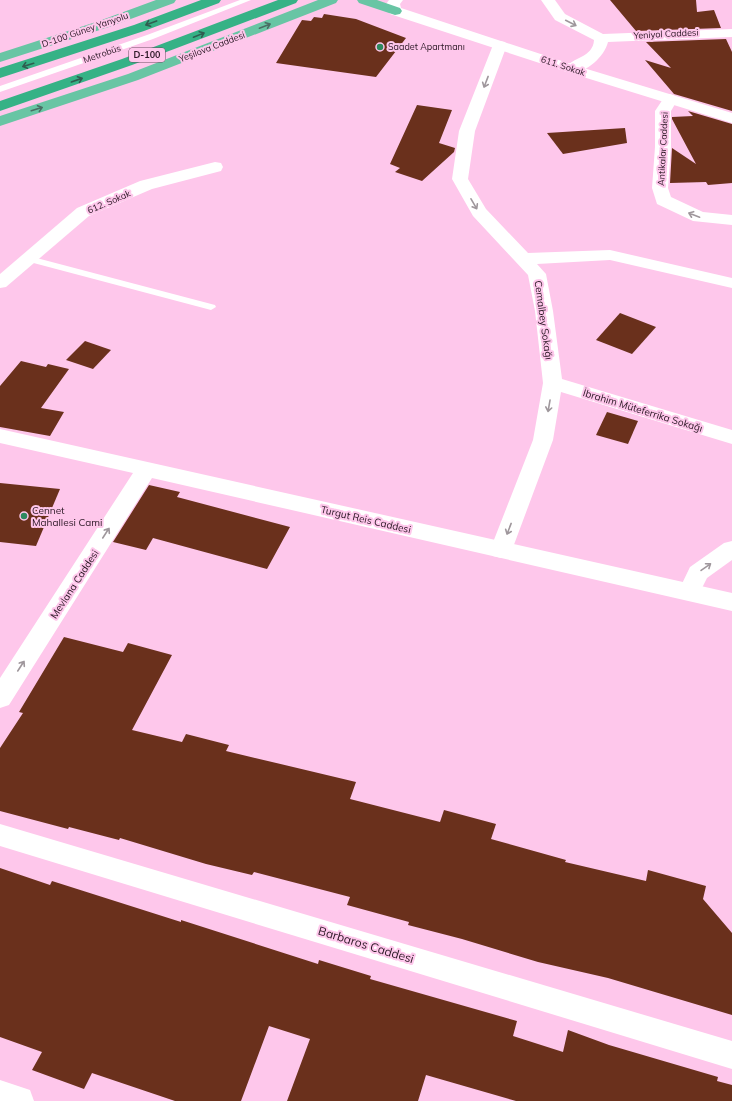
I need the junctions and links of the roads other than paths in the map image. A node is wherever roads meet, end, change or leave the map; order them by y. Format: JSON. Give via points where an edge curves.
{"nodes":[{"id":1,"x":169,"y":0,"type":"edge"},
{"id":2,"x":214,"y":0,"type":"edge"},
{"id":3,"x":247,"y":0,"type":"edge"},
{"id":4,"x":291,"y":0,"type":"edge"},
{"id":5,"x":331,"y":0,"type":"edge"},
{"id":6,"x":364,"y":0,"type":"edge"},
{"id":7,"x":548,"y":0,"type":"edge"},
{"id":8,"x":396,"y":5,"type":"edge"},
{"id":9,"x":732,"y":32,"type":"edge"},
{"id":10,"x":601,"y":38,"type":"junction"},
{"id":11,"x":500,"y":45,"type":"junction"},
{"id":12,"x":0,"y":58,"type":"edge"},
{"id":13,"x":572,"y":69,"type":"junction"},
{"id":14,"x":0,"y":73,"type":"edge"},
{"id":15,"x":0,"y":89,"type":"edge"},
{"id":16,"x":670,"y":99,"type":"junction"},
{"id":17,"x":0,"y":106,"type":"edge"},
{"id":18,"x":732,"y":118,"type":"edge"},
{"id":19,"x":0,"y":121,"type":"edge"},
{"id":20,"x":216,"y":167,"type":"dead end"},
{"id":21,"x":732,"y":220,"type":"edge"},
{"id":22,"x":29,"y":259,"type":"junction"},
{"id":23,"x":523,"y":259,"type":"junction"},
{"id":24,"x":0,"y":283,"type":"edge"},
{"id":25,"x":732,"y":283,"type":"edge"},
{"id":26,"x":211,"y":308,"type":"dead end"},
{"id":27,"x":553,"y":383,"type":"junction"},
{"id":28,"x":0,"y":436,"type":"edge"},
{"id":29,"x":732,"y":437,"type":"edge"},
{"id":30,"x":147,"y":469,"type":"junction"},
{"id":31,"x":732,"y":549,"type":"edge"},
{"id":32,"x":501,"y":550,"type":"junction"},
{"id":33,"x":689,"y":592,"type":"junction"},
{"id":34,"x":732,"y":602,"type":"edge"},
{"id":35,"x":0,"y":698,"type":"edge"},
{"id":36,"x":0,"y":835,"type":"edge"},
{"id":37,"x":732,"y":1055,"type":"edge"},
{"id":38,"x":0,"y":1095,"type":"edge"},
{"id":39,"x":19,"y":1101,"type":"edge"}],
"edges":[{"from":1,"to":12,"type":"main road","name":"D-100 Güney Yanyolu"},
{"from":2,"to":14,"type":"highway","one_way":true,"via":[[139,28]]},
{"from":3,"to":15,"type":"lane","name":"Metrobüs","via":[[142,40]]},
{"from":17,"to":4,"type":"highway","number":"D-100","one_way":true,"via":[[127,62]]},
{"from":19,"to":5,"type":"main road","name":"Yeşilova Caddesi","one_way":true,"via":[[133,77]]},
{"from":6,"to":8,"type":"main road"},
{"from":7,"to":10,"type":"street","one_way":true,"via":[[560,17]]},
{"from":8,"to":11,"type":"street","name":"611. Sokak"},
{"from":9,"to":10,"type":"street","name":"Yeniyol Caddesi"},
{"from":10,"to":13,"type":"street","via":[[601,45],[584,64]]},
{"from":11,"to":13,"type":"street","name":"611. Sokak"},
{"from":11,"to":23,"type":"street","name":"Cemalbey Sokağı","one_way":true,"via":[[467,131],[460,179],[479,212]]},
{"from":13,"to":16,"type":"street","name":"611. Sokak"},
{"from":16,"to":18,"type":"street","name":"611. Sokak"},
{"from":21,"to":16,"type":"street","name":"Antikalar Caddesi","one_way":true,"via":[[699,217],[663,200],[660,188],[664,111]]},
{"from":20,"to":22,"type":"street","name":"612. Sokak","via":[[146,185],[83,212]]},
{"from":22,"to":24,"type":"street","name":"612. Sokak"},
{"from":22,"to":26,"type":"lane"},
{"from":23,"to":25,"type":"street","via":[[610,255]]},
{"from":23,"to":27,"type":"street","name":"Cemalbey Sokağı","via":[[537,274]]},
{"from":27,"to":29,"type":"street","name":"İbrahim Müteferrika Sokağı"},
{"from":27,"to":32,"type":"street","name":"Cemalbey Sokağı","one_way":true,"via":[[543,440]]},
{"from":28,"to":30,"type":"street","name":"Turgut Reis Caddesi"},
{"from":30,"to":32,"type":"street","name":"Turgut Reis Caddesi"},
{"from":35,"to":30,"type":"street","name":"Mevlana Caddesi","one_way":true},
{"from":33,"to":31,"type":"street","one_way":true,"via":[[698,573]]},
{"from":32,"to":33,"type":"street","name":"Turgut Reis Caddesi"},
{"from":33,"to":34,"type":"street","name":"Turgut Reis Caddesi"},
{"from":36,"to":37,"type":"street","name":"Barbaros Caddesi"},
{"from":38,"to":39,"type":"street"}]}
